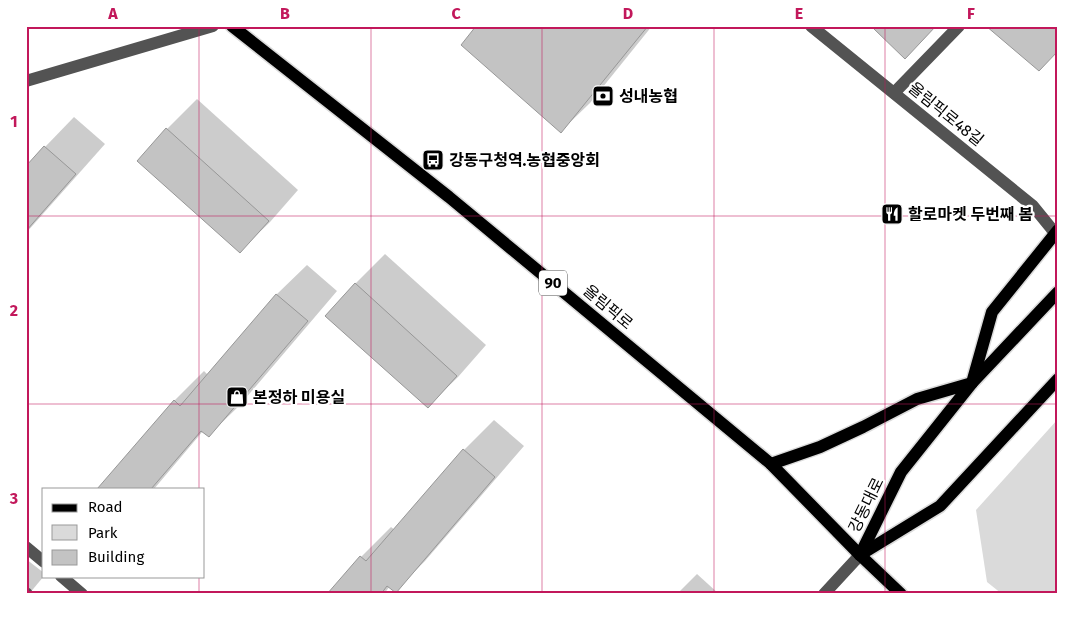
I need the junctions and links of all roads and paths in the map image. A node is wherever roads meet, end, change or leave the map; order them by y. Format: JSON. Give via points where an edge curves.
{"nodes":[{"id":1,"x":213,"y":26,"type":"edge"},
{"id":2,"x":232,"y":26,"type":"edge"},
{"id":3,"x":811,"y":26,"type":"edge"},
{"id":4,"x":959,"y":26,"type":"edge"},
{"id":5,"x":26,"y":81,"type":"edge"},
{"id":6,"x":894,"y":93,"type":"junction"},
{"id":7,"x":1056,"y":232,"type":"edge"},
{"id":8,"x":1058,"y":292,"type":"edge"},
{"id":9,"x":1058,"y":379,"type":"edge"},
{"id":10,"x":972,"y":383,"type":"junction"},
{"id":11,"x":771,"y":464,"type":"junction"},
{"id":12,"x":26,"y":547,"type":"edge"},
{"id":13,"x":860,"y":555,"type":"junction"},
{"id":14,"x":42,"y":560,"type":"edge"},
{"id":15,"x":63,"y":578,"type":"edge"},
{"id":16,"x":82,"y":594,"type":"edge"},
{"id":17,"x":824,"y":594,"type":"edge"},
{"id":18,"x":901,"y":594,"type":"edge"}],
"edges":[{"from":1,"to":5,"type":"street"},
{"from":2,"to":11,"type":"main road","name":"올림픽로","number":"90","via":[[449,197]]},
{"from":3,"to":6,"type":"street","name":"올림픽로48길"},
{"from":4,"to":6,"type":"street"},
{"from":6,"to":7,"type":"street","name":"올림픽로48길","via":[[1033,206]]},
{"from":7,"to":10,"type":"main road","via":[[992,312]]},
{"from":8,"to":10,"type":"main road","name":"강동대로"},
{"from":9,"to":13,"type":"main road","name":"강동대로","via":[[940,506]]},
{"from":10,"to":11,"type":"main road","via":[[918,400],[820,447]]},
{"from":10,"to":13,"type":"main road","name":"강동대로","via":[[901,472]]},
{"from":11,"to":13,"type":"main road","name":"올림픽로","number":"90"},
{"from":12,"to":14,"type":"street"},
{"from":13,"to":17,"type":"street"},
{"from":13,"to":18,"type":"main road","name":"올림픽로","number":"90"},
{"from":15,"to":16,"type":"street"}]}
